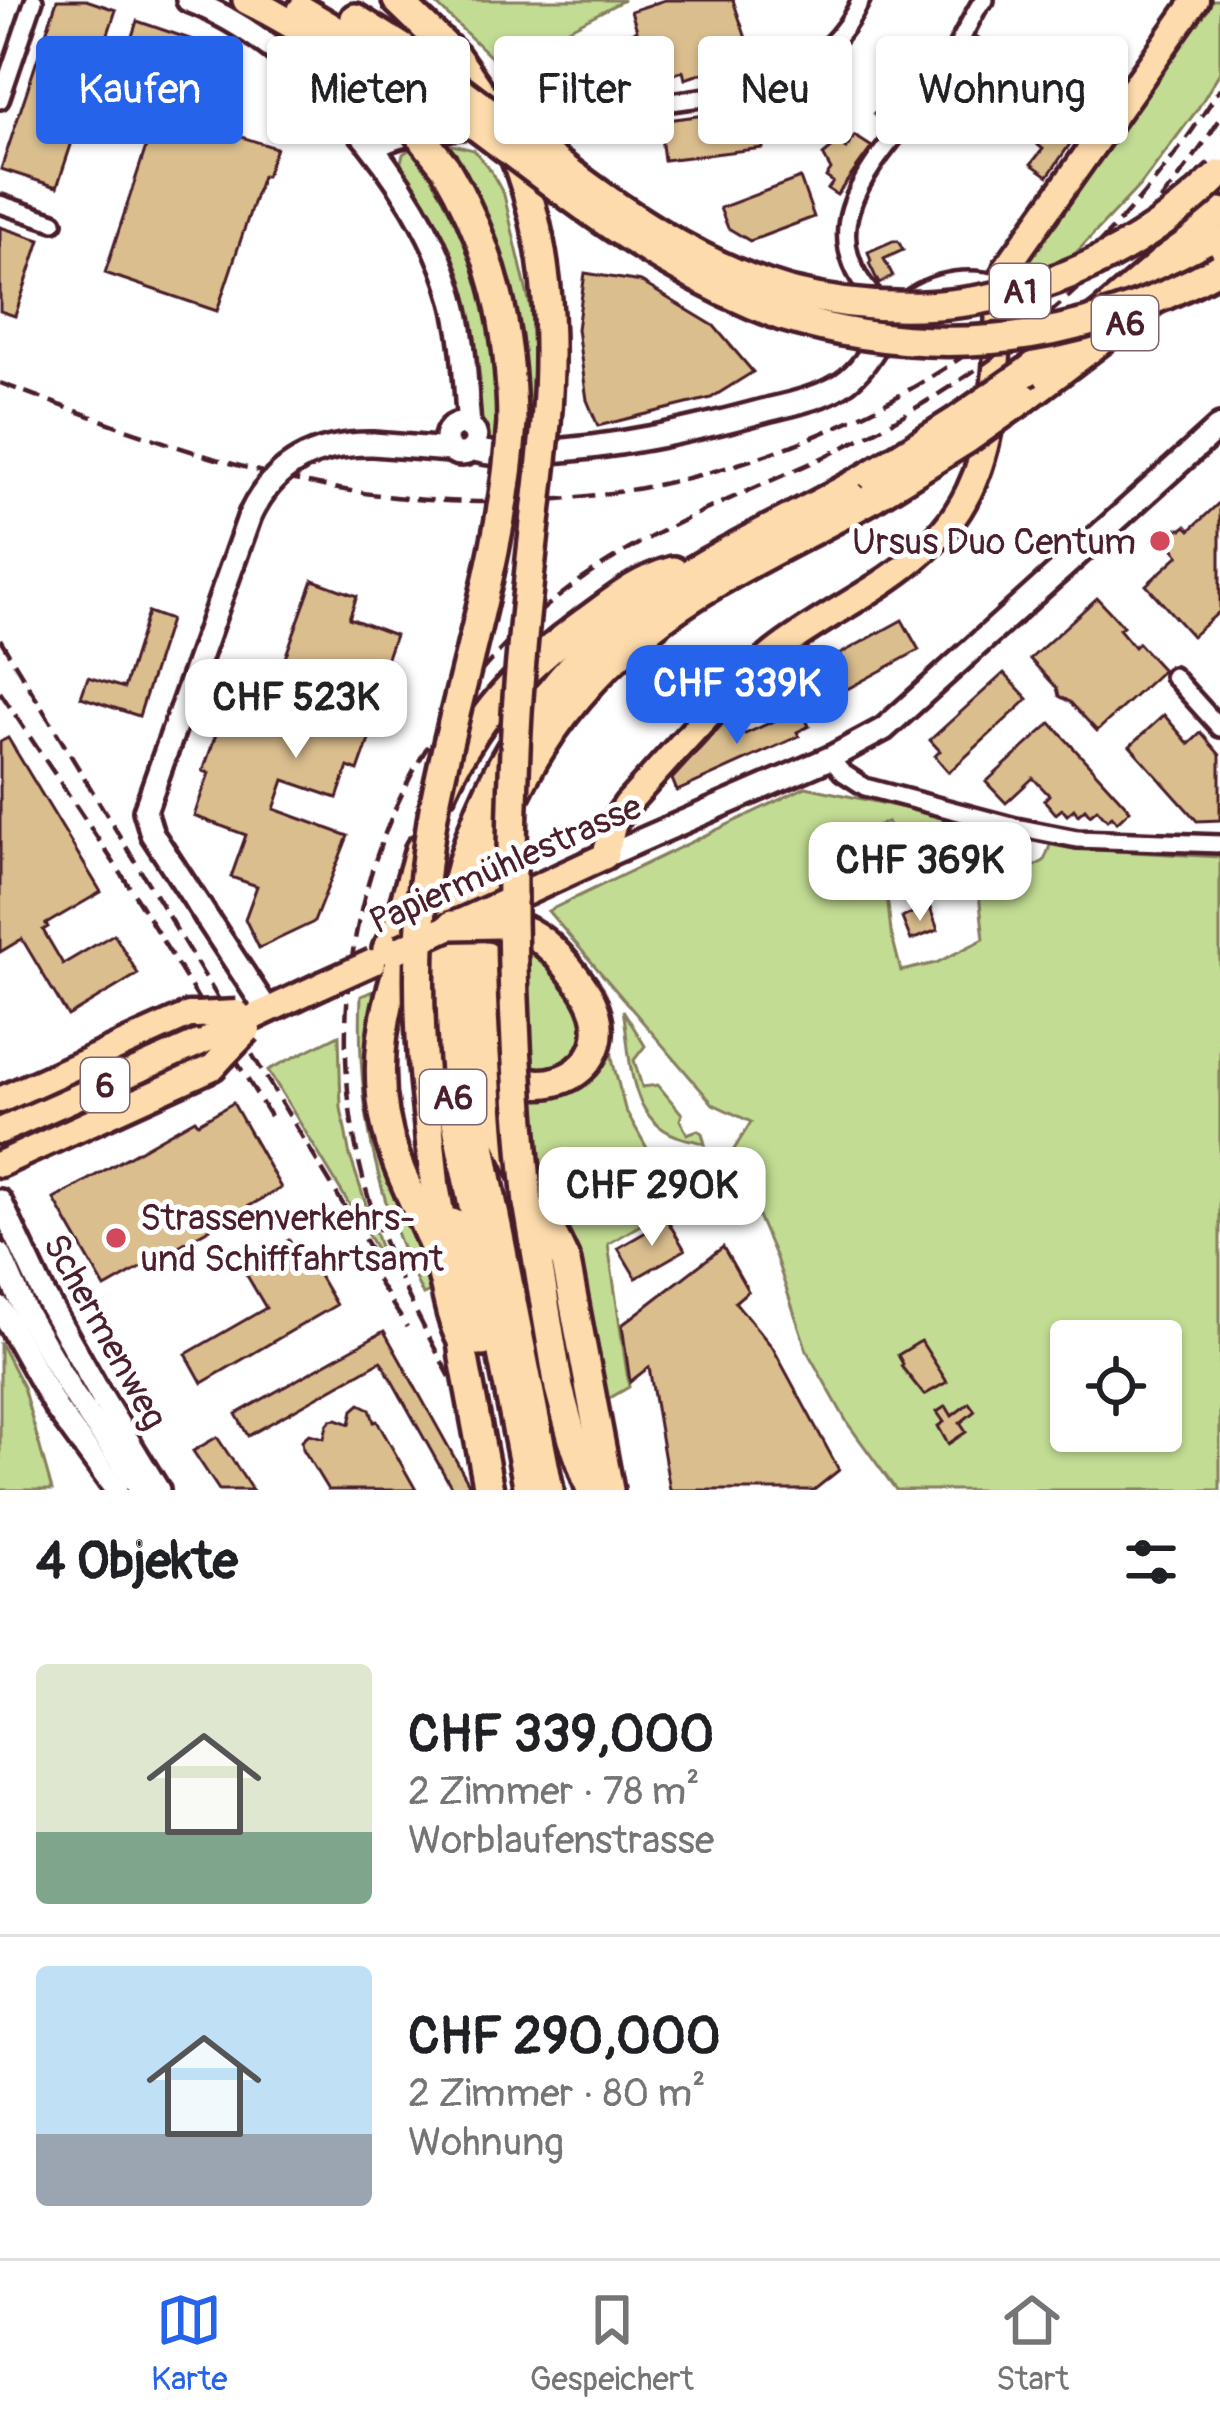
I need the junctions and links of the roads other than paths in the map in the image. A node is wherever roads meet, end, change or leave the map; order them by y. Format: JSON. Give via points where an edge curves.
{"nodes":[{"id":1,"x":34,"y":0,"type":"edge"},
{"id":2,"x":188,"y":0,"type":"edge"},
{"id":3,"x":247,"y":0,"type":"edge"},
{"id":4,"x":282,"y":0,"type":"edge"},
{"id":5,"x":322,"y":0,"type":"edge"},
{"id":6,"x":397,"y":0,"type":"edge"},
{"id":7,"x":861,"y":0,"type":"edge"},
{"id":8,"x":1196,"y":0,"type":"edge"},
{"id":9,"x":982,"y":1,"type":"edge"},
{"id":10,"x":347,"y":36,"type":"edge"},
{"id":11,"x":371,"y":36,"type":"edge"},
{"id":12,"x":0,"y":100,"type":"edge"},
{"id":13,"x":470,"y":110,"type":"edge"},
{"id":14,"x":374,"y":151,"type":"junction"},
{"id":15,"x":1220,"y":174,"type":"edge"},
{"id":16,"x":0,"y":204,"type":"edge"},
{"id":17,"x":1220,"y":212,"type":"edge"},
{"id":18,"x":54,"y":222,"type":"dead end"},
{"id":19,"x":1220,"y":242,"type":"edge"},
{"id":20,"x":1220,"y":268,"type":"edge"},
{"id":21,"x":1000,"y":287,"type":"junction"},
{"id":22,"x":785,"y":304,"type":"junction"},
{"id":23,"x":895,"y":317,"type":"junction"},
{"id":24,"x":1026,"y":385,"type":"junction"},
{"id":25,"x":1220,"y":426,"type":"edge"},
{"id":26,"x":464,"y":442,"type":"junction"},
{"id":27,"x":870,"y":487,"type":"junction"},
{"id":28,"x":718,"y":559,"type":"junction"},
{"id":29,"x":606,"y":667,"type":"junction"},
{"id":30,"x":1173,"y":676,"type":"dead end"},
{"id":31,"x":1220,"y":728,"type":"edge"},
{"id":32,"x":510,"y":750,"type":"junction"},
{"id":33,"x":830,"y":758,"type":"junction"},
{"id":34,"x":1220,"y":844,"type":"edge"},
{"id":35,"x":605,"y":856,"type":"junction"},
{"id":36,"x":452,"y":925,"type":"junction"},
{"id":37,"x":492,"y":932,"type":"junction"},
{"id":38,"x":384,"y":956,"type":"junction"},
{"id":39,"x":267,"y":1010,"type":"junction"},
{"id":40,"x":243,"y":1022,"type":"junction"},
{"id":41,"x":216,"y":1047,"type":"junction"},
{"id":42,"x":0,"y":1100,"type":"edge"},
{"id":43,"x":429,"y":1121,"type":"junction"},
{"id":44,"x":0,"y":1132,"type":"edge"},
{"id":45,"x":0,"y":1164,"type":"edge"},
{"id":46,"x":0,"y":1201,"type":"edge"},
{"id":47,"x":528,"y":1204,"type":"junction"},
{"id":48,"x":0,"y":1254,"type":"edge"},
{"id":49,"x":0,"y":1308,"type":"edge"},
{"id":50,"x":461,"y":1339,"type":"junction"},
{"id":51,"x":116,"y":1490,"type":"edge"},
{"id":52,"x":141,"y":1490,"type":"edge"},
{"id":53,"x":158,"y":1490,"type":"edge"},
{"id":54,"x":489,"y":1490,"type":"edge"},
{"id":55,"x":529,"y":1490,"type":"edge"},
{"id":56,"x":549,"y":1490,"type":"edge"},
{"id":57,"x":562,"y":1490,"type":"edge"},
{"id":58,"x":591,"y":1490,"type":"edge"},
{"id":59,"x":609,"y":1490,"type":"edge"}],
"edges":[{"from":1,"to":12,"type":"street"},
{"from":2,"to":14,"type":"street","via":[[272,50]]},
{"from":3,"to":43,"type":"highway","bridge":true,"via":[[361,72],[445,167],[470,213],[509,348],[506,487],[425,871],[418,974]]},
{"from":4,"to":10,"type":"highway","number":"A1"},
{"from":5,"to":11,"type":"highway","number":"A1"},
{"from":6,"to":47,"type":"highway","bridge":true,"via":[[456,57],[512,147],[545,273],[546,424],[522,643],[512,855]]},
{"from":7,"to":14,"type":"street","via":[[829,46],[775,82],[706,99],[406,138]]},
{"from":8,"to":21,"type":"main road","via":[[1017,251]]},
{"from":9,"to":23,"type":"street","via":[[934,86],[866,175],[848,220],[850,262]]},
{"from":13,"to":22,"type":"highway","number":"A1","bridge":true,"via":[[566,182]]},
{"from":14,"to":26,"type":"street","via":[[420,219],[448,280],[461,335]]},
{"from":15,"to":22,"type":"highway","number":"A1","bridge":true,"via":[[1120,250],[1023,290],[916,307]]},
{"from":16,"to":18,"type":"street"},
{"from":17,"to":24,"type":"highway","number":"A6"},
{"from":19,"to":24,"type":"highway","number":"A6","via":[[1167,290]]},
{"from":20,"to":22,"type":"highway","number":"A1","bridge":true,"via":[[1118,315],[1015,338],[909,341],[837,331]]},
{"from":21,"to":23,"type":"street","via":[[943,285]]},
{"from":21,"to":35,"type":"main road","via":[[984,451],[955,516],[906,567],[797,636],[737,686],[618,815]]},
{"from":23,"to":26,"type":"street","via":[[852,378],[797,402],[599,447],[487,454]]},
{"from":24,"to":27,"type":"highway","number":"A6","bridge":true,"via":[[967,439]]},
{"from":25,"to":33,"type":"street","name":"Papiermühlestrasse","via":[[902,715]]},
{"from":26,"to":39,"type":"street","bridge":true,"via":[[333,446],[300,457],[271,481],[250,515],[145,811]]},
{"from":27,"to":28,"type":"highway","number":"A6"},
{"from":27,"to":29,"type":"highway","number":"A6","via":[[698,594]]},
{"from":28,"to":32,"type":"highway","number":"A6","via":[[598,640]]},
{"from":28,"to":38,"type":"highway","via":[[647,578],[538,657],[489,712],[448,777]]},
{"from":29,"to":37,"type":"highway","via":[[512,836]]},
{"from":29,"to":56,"type":"highway","number":"A6","via":[[513,797],[488,860],[469,962],[474,1102]]},
{"from":30,"to":31,"type":"street"},
{"from":32,"to":50,"type":"highway","via":[[481,781],[401,957],[381,1041],[390,1144]]},
{"from":32,"to":55,"type":"highway","number":"A6","via":[[456,884],[443,997],[454,1104]]},
{"from":33,"to":34,"type":"street","via":[[865,787],[1016,827]]},
{"from":33,"to":35,"type":"street","name":"Papiermühlestrasse"},
{"from":35,"to":36,"type":"main road","name":"Papiermühlestrasse","number":"6","bridge":true},
{"from":36,"to":37,"type":"highway","bridge":true},
{"from":36,"to":38,"type":"main road","name":"Papiermühlestrasse","number":"6","bridge":true},
{"from":37,"to":37,"type":"highway","via":[[523,928],[539,937],[590,999],[597,1041],[570,1078],[524,1082],[497,1061],[487,1035]]},
{"from":37,"to":59,"type":"highway","via":[[480,967],[485,1075],[566,1262]]},
{"from":38,"to":39,"type":"main road","name":"Papiermühlestrasse","number":"6","bridge":true},
{"from":39,"to":40,"type":"main road","name":"Papiermühlestrasse","number":"6"},
{"from":40,"to":41,"type":"main road","name":"Papiermühlestrasse","number":"6","bridge":true},
{"from":40,"to":42,"type":"main road","name":"Papiermühlestrasse","number":"6","bridge":true,"via":[[189,1015]]},
{"from":41,"to":44,"type":"main road","name":"Papiermühlestrasse","number":"6"},
{"from":41,"to":45,"type":"main road","name":"Papiermühlestrasse","number":"6","via":[[213,1067]]},
{"from":43,"to":50,"type":"highway"},
{"from":43,"to":55,"type":"highway"},
{"from":46,"to":53,"type":"street","name":"Schermenweg","via":[[44,1295]]},
{"from":47,"to":57,"type":"highway"},
{"from":47,"to":58,"type":"highway","via":[[559,1388]]},
{"from":48,"to":52,"type":"street","name":"Schermenweg","via":[[73,1394]]},
{"from":49,"to":51,"type":"street","name":"Schermenweg","via":[[56,1408]]},
{"from":50,"to":54,"type":"highway"}]}
